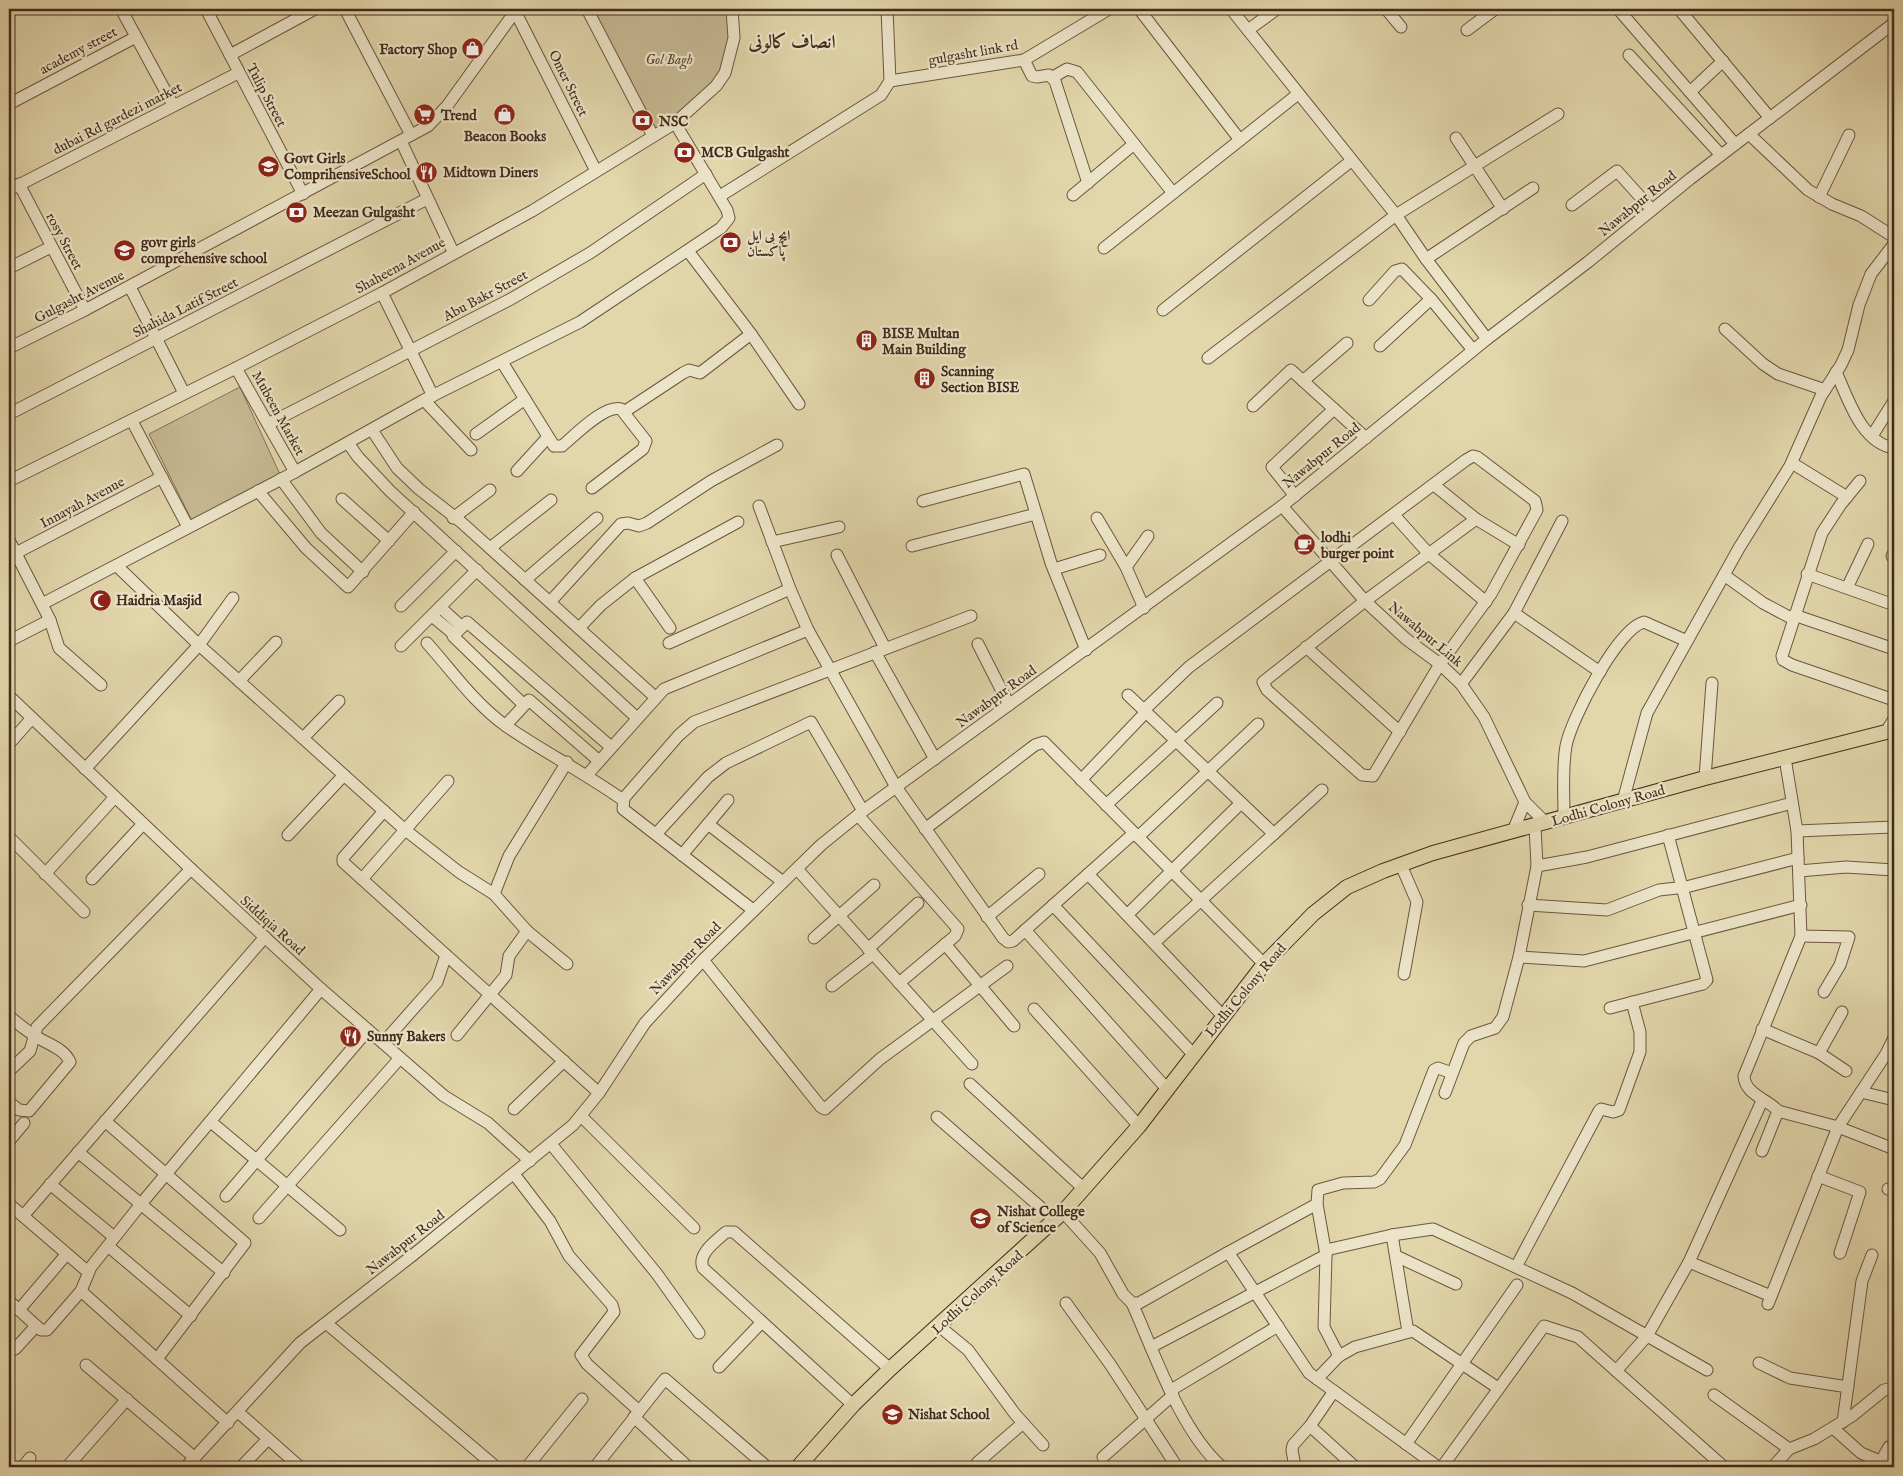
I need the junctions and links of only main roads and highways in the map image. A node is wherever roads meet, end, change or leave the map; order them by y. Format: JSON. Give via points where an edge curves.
{"nodes":[{"id":1,"x":1890,"y":731,"type":"edge"},
{"id":2,"x":798,"y":1467,"type":"edge"}],
"edges":[{"from":1,"to":2,"type":"main road","name":"Lodhi Colony Road","via":[[1513,831],[1401,865],[1347,887],[1313,914],[1264,964],[1139,1126],[1059,1216],[890,1369]]}]}
